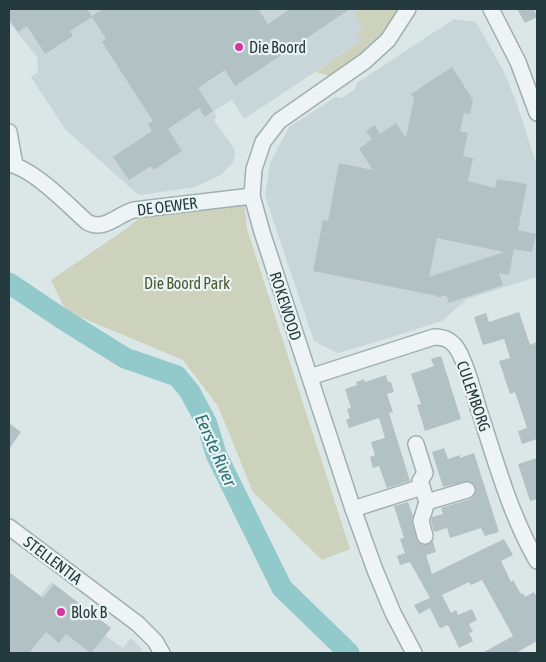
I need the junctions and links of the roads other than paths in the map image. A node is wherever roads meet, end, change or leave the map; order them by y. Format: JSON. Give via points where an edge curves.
{"nodes":[{"id":1,"x":408,"y":9,"type":"edge"},
{"id":2,"x":491,"y":9,"type":"edge"},
{"id":3,"x":537,"y":113,"type":"edge"},
{"id":4,"x":9,"y":132,"type":"edge"},
{"id":5,"x":12,"y":165,"type":"edge"},
{"id":6,"x":252,"y":196,"type":"junction"},
{"id":7,"x":310,"y":377,"type":"junction"},
{"id":8,"x":416,"y":444,"type":"dead end"},
{"id":9,"x":422,"y":487,"type":"junction"},
{"id":10,"x":467,"y":490,"type":"dead end"},
{"id":11,"x":427,"y":502,"type":"junction"},
{"id":12,"x":353,"y":509,"type":"junction"},
{"id":13,"x":9,"y":527,"type":"edge"},
{"id":14,"x":425,"y":536,"type":"dead end"},
{"id":15,"x":537,"y":561,"type":"edge"},
{"id":16,"x":162,"y":653,"type":"edge"},
{"id":17,"x":414,"y":653,"type":"edge"}],
"edges":[{"from":1,"to":6,"type":"street","name":"ROKEWOOD","via":[[388,40],[365,61],[279,121],[263,142],[254,169]]},
{"from":2,"to":3,"type":"street","via":[[518,62]]},
{"from":4,"to":5,"type":"street","name":"DE OEWER"},
{"from":5,"to":6,"type":"street","name":"DE OEWER","via":[[29,173],[87,222],[98,226],[134,210]]},
{"from":6,"to":7,"type":"street","name":"ROKEWOOD"},
{"from":7,"to":12,"type":"street","name":"ROKEWOOD"},
{"from":7,"to":15,"type":"street","name":"CULEMBORG","via":[[434,337],[452,342],[462,360],[515,518]]},
{"from":8,"to":9,"type":"street","via":[[425,472],[420,481]]},
{"from":9,"to":11,"type":"street"},
{"from":9,"to":12,"type":"street"},
{"from":10,"to":11,"type":"street"},
{"from":11,"to":14,"type":"street","via":[[420,521]]},
{"from":12,"to":17,"type":"street","name":"ROKEWOOD","via":[[383,592]]},
{"from":13,"to":16,"type":"street","name":"STELLENTIA","via":[[138,624]]}]}
